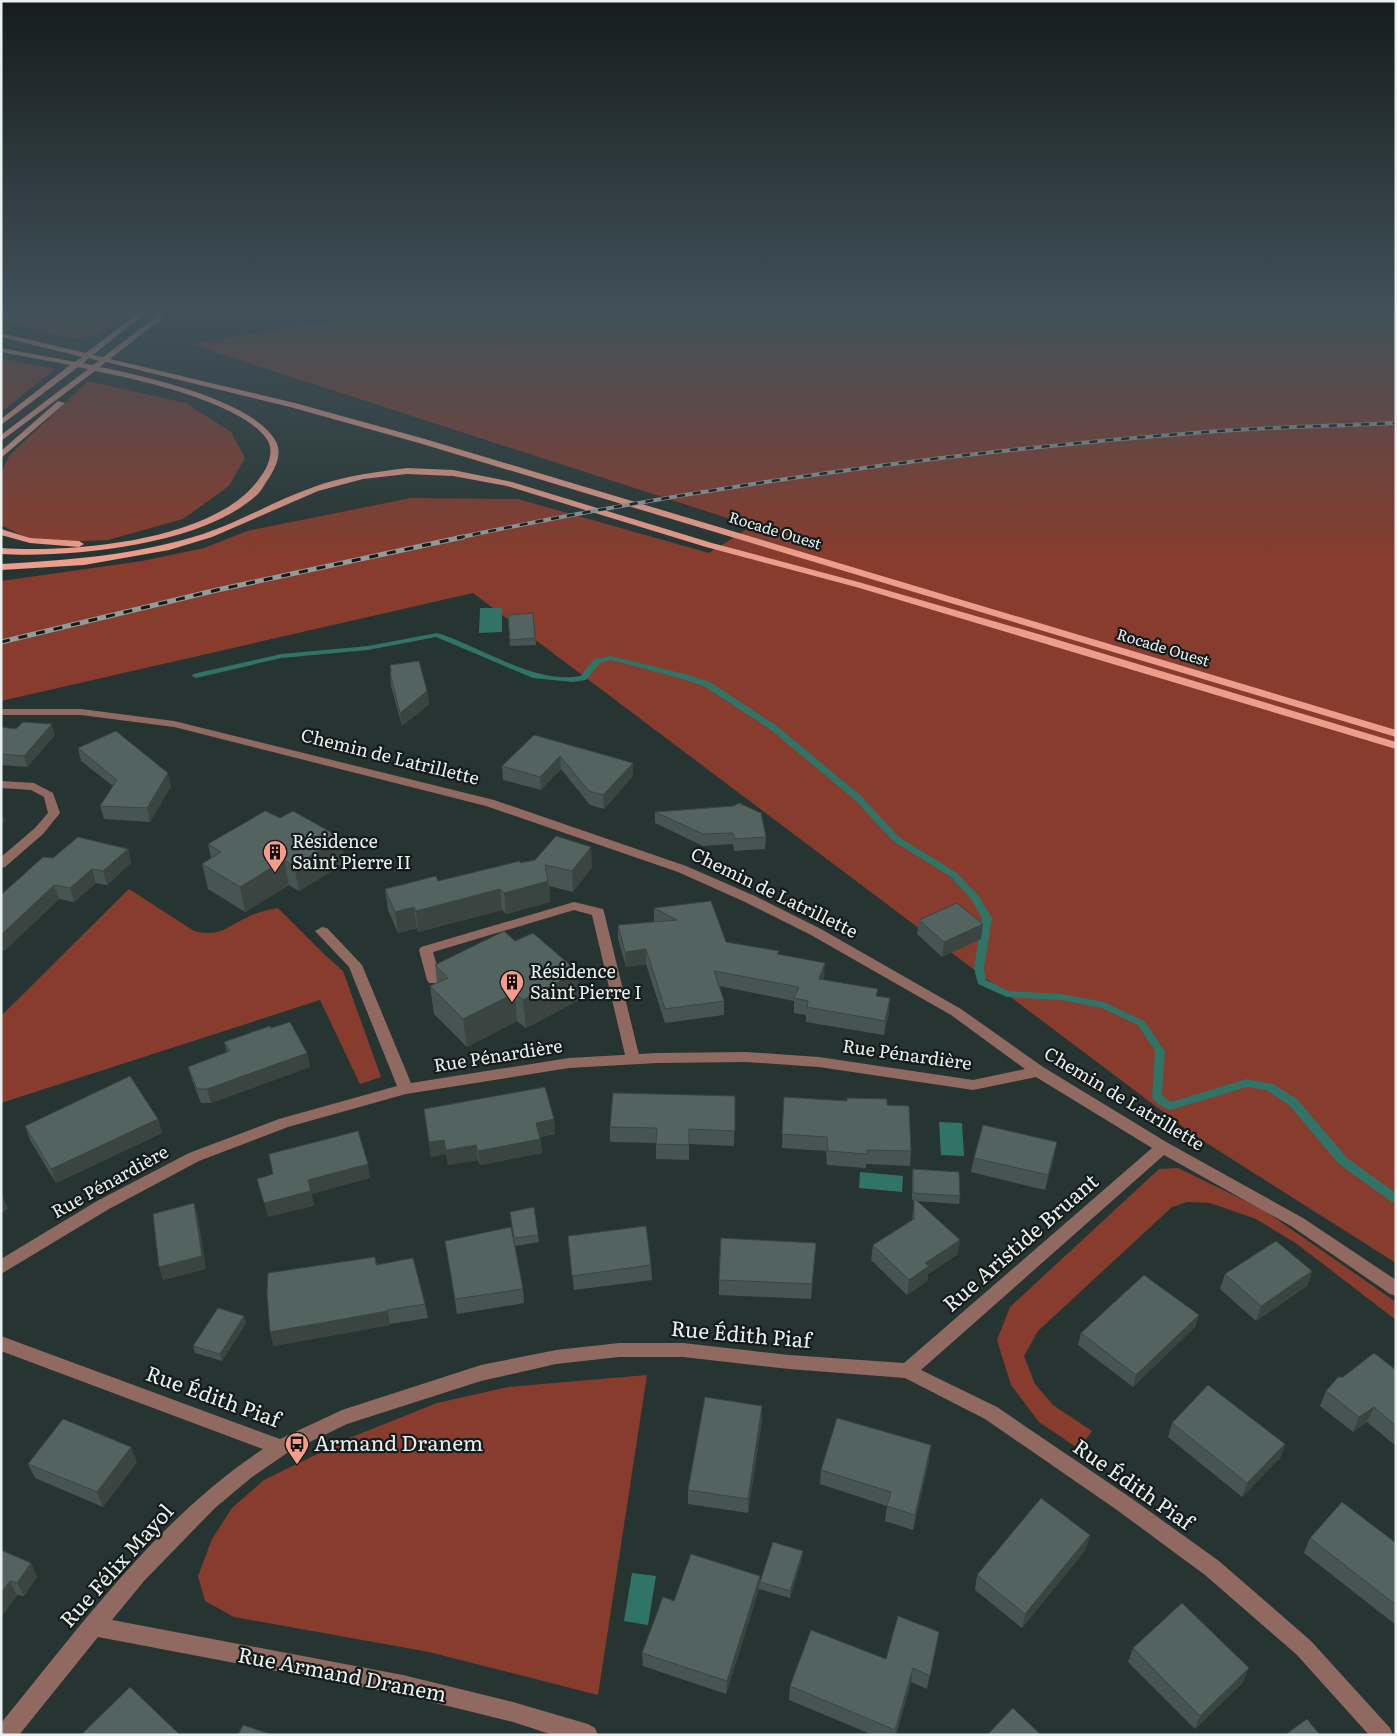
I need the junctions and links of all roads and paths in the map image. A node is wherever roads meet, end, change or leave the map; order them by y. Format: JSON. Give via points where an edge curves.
{"nodes":[{"id":1,"x":40,"y":393,"type":"edge"},
{"id":2,"x":60,"y":393,"type":"edge"},
{"id":3,"x":71,"y":393,"type":"edge"},
{"id":4,"x":185,"y":393,"type":"edge"},
{"id":5,"x":241,"y":393,"type":"edge"},
{"id":6,"x":1,"y":423,"type":"edge"},
{"id":7,"x":1,"y":439,"type":"edge"},
{"id":8,"x":1,"y":456,"type":"edge"},
{"id":9,"x":1,"y":532,"type":"edge"},
{"id":10,"x":114,"y":545,"type":"junction"},
{"id":11,"x":1,"y":551,"type":"edge"},
{"id":12,"x":1,"y":567,"type":"edge"},
{"id":13,"x":1,"y":712,"type":"edge"},
{"id":14,"x":1396,"y":734,"type":"edge"},
{"id":15,"x":1396,"y":746,"type":"edge"},
{"id":16,"x":1,"y":784,"type":"edge"},
{"id":17,"x":1,"y":864,"type":"edge"},
{"id":18,"x":322,"y":931,"type":"dead end"},
{"id":19,"x":434,"y":980,"type":"edge"},
{"id":20,"x":633,"y":1060,"type":"junction"},
{"id":21,"x":1038,"y":1071,"type":"junction"},
{"id":22,"x":406,"y":1089,"type":"junction"},
{"id":23,"x":1163,"y":1147,"type":"junction"},
{"id":24,"x":1,"y":1267,"type":"edge"},
{"id":25,"x":1396,"y":1289,"type":"edge"},
{"id":26,"x":1,"y":1343,"type":"edge"},
{"id":27,"x":907,"y":1371,"type":"junction"},
{"id":28,"x":281,"y":1447,"type":"junction"},
{"id":29,"x":93,"y":1626,"type":"junction"},
{"id":30,"x":5,"y":1735,"type":"edge"},
{"id":31,"x":588,"y":1735,"type":"edge"},
{"id":32,"x":1383,"y":1735,"type":"edge"}],
"edges":[{"from":1,"to":6,"type":"main road"},
{"from":2,"to":7,"type":"main road"},
{"from":3,"to":8,"type":"main road"},
{"from":4,"to":10,"type":"main road","via":[[230,407],[253,420],[272,440],[274,459],[268,477],[258,492],[226,514],[191,529]]},
{"from":5,"to":14,"type":"main road","name":"Rocade Ouest","via":[[513,467]]},
{"from":9,"to":10,"type":"main road","via":[[41,542]]},
{"from":10,"to":11,"type":"main road","via":[[47,554]]},
{"from":12,"to":15,"type":"main road","via":[[56,565],[138,554],[209,535],[300,495],[346,480],[399,472],[453,473],[496,480],[708,545],[860,585]]},
{"from":13,"to":21,"type":"street","name":"Chemin de Latrillette","via":[[81,712],[174,724],[490,803],[672,866],[816,932],[956,1012]]},
{"from":16,"to":17,"type":"street","via":[[34,787],[49,794],[54,813],[39,831]]},
{"from":18,"to":22,"type":"street","via":[[355,965]]},
{"from":19,"to":20,"type":"street","via":[[426,950],[574,906],[598,912]]},
{"from":20,"to":21,"type":"street","name":"Rue Pénardière","via":[[746,1058],[819,1062],[973,1085]]},
{"from":20,"to":22,"type":"street","name":"Rue Pénardière","via":[[569,1063]]},
{"from":21,"to":23,"type":"street","name":"Chemin de Latrillette"},
{"from":22,"to":24,"type":"street","name":"Rue Pénardière","via":[[284,1123],[194,1158],[103,1205]]},
{"from":23,"to":25,"type":"street","name":"Chemin de Latrillette","via":[[1297,1222]]},
{"from":23,"to":27,"type":"street","name":"Rue Aristide Bruant"},
{"from":26,"to":28,"type":"street","name":"Rue Édith Piaf"},
{"from":27,"to":28,"type":"street","name":"Rue Édith Piaf","via":[[683,1350],[619,1350],[556,1357],[481,1374],[393,1401],[342,1418]]},
{"from":27,"to":32,"type":"street","name":"Rue Édith Piaf","via":[[991,1413],[1212,1568],[1304,1648]]},
{"from":28,"to":29,"type":"street","name":"Rue Félix Mayol","via":[[244,1471],[208,1502],[137,1574]]},
{"from":29,"to":30,"type":"street","name":"Rue Félix Mayol"},
{"from":29,"to":31,"type":"street","name":"Rue Armand Dranem","via":[[403,1685],[513,1712]]}]}
